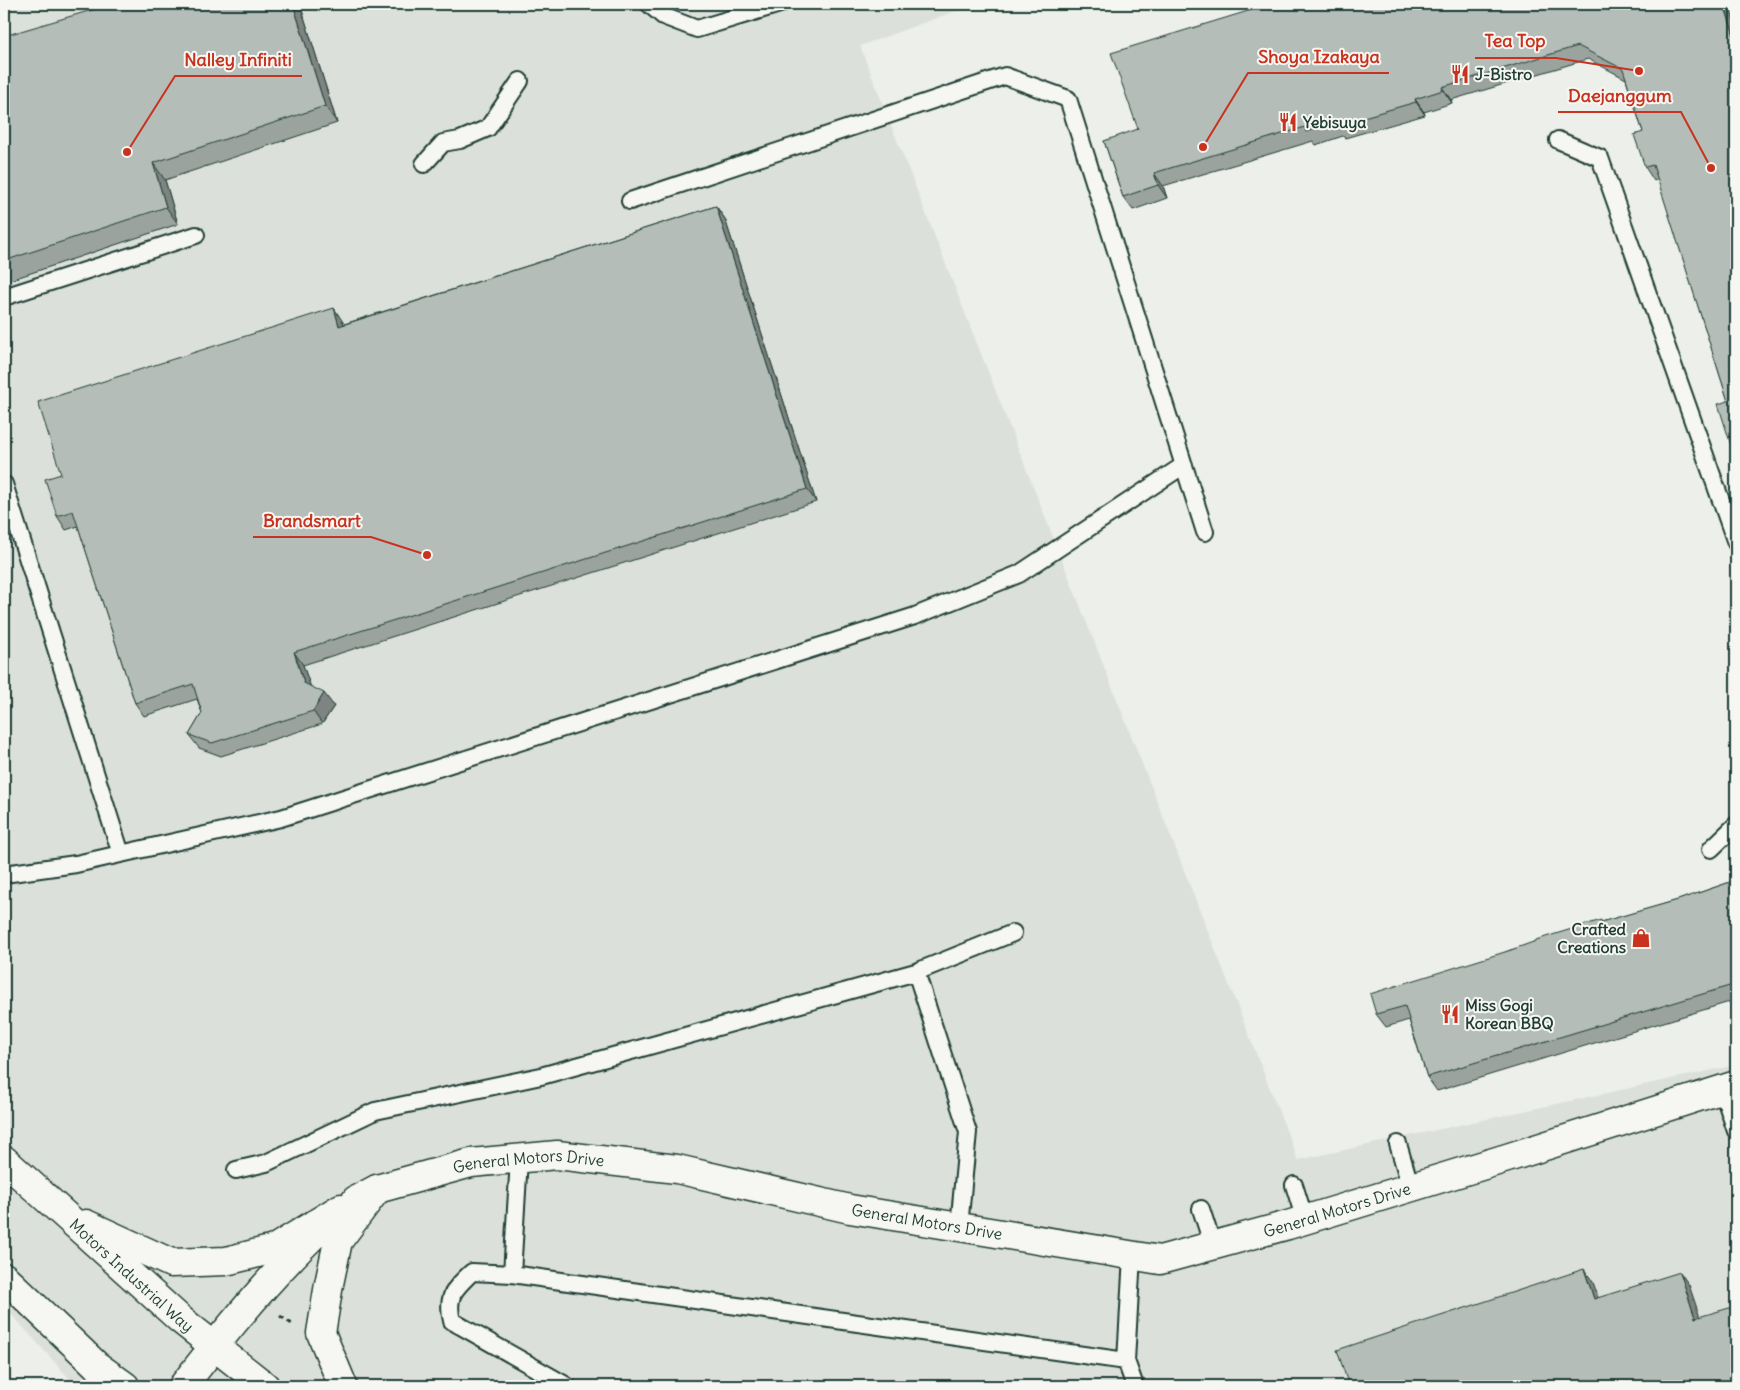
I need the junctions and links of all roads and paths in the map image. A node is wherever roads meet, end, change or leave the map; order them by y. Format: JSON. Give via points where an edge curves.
{"nodes":[{"id":1,"x":648,"y":4,"type":"edge"},
{"id":2,"x":780,"y":4,"type":"edge"},
{"id":3,"x":520,"y":80,"type":"dead end"},
{"id":4,"x":1558,"y":140,"type":"dead end"},
{"id":5,"x":424,"y":164,"type":"dead end"},
{"id":6,"x":630,"y":201,"type":"dead end"},
{"id":7,"x":196,"y":235,"type":"dead end"},
{"id":8,"x":4,"y":297,"type":"edge"},
{"id":9,"x":1184,"y":464,"type":"junction"},
{"id":10,"x":4,"y":484,"type":"edge"},
{"id":11,"x":1205,"y":532,"type":"dead end"},
{"id":12,"x":1736,"y":543,"type":"edge"},
{"id":13,"x":1736,"y":825,"type":"edge"},
{"id":14,"x":1711,"y":849,"type":"dead end"},
{"id":15,"x":121,"y":854,"type":"junction"},
{"id":16,"x":4,"y":874,"type":"edge"},
{"id":17,"x":1013,"y":933,"type":"dead end"},
{"id":18,"x":916,"y":972,"type":"junction"},
{"id":19,"x":1729,"y":1087,"type":"edge"},
{"id":20,"x":1736,"y":1132,"type":"edge"},
{"id":21,"x":1398,"y":1144,"type":"dead end"},
{"id":22,"x":519,"y":1159,"type":"junction"},
{"id":23,"x":4,"y":1160,"type":"edge"},
{"id":24,"x":236,"y":1170,"type":"dead end"},
{"id":25,"x":1294,"y":1184,"type":"dead end"},
{"id":26,"x":1411,"y":1188,"type":"junction"},
{"id":27,"x":377,"y":1189,"type":"junction"},
{"id":28,"x":341,"y":1208,"type":"junction"},
{"id":29,"x":1201,"y":1209,"type":"dead end"},
{"id":30,"x":62,"y":1212,"type":"junction"},
{"id":31,"x":1305,"y":1220,"type":"junction"},
{"id":32,"x":959,"y":1227,"type":"junction"},
{"id":33,"x":1213,"y":1246,"type":"junction"},
{"id":34,"x":1132,"y":1256,"type":"junction"},
{"id":35,"x":512,"y":1274,"type":"junction"},
{"id":36,"x":4,"y":1277,"type":"edge"},
{"id":37,"x":214,"y":1346,"type":"junction"},
{"id":38,"x":1126,"y":1361,"type":"junction"},
{"id":39,"x":125,"y":1386,"type":"edge"},
{"id":40,"x":183,"y":1386,"type":"edge"},
{"id":41,"x":265,"y":1386,"type":"edge"},
{"id":42,"x":343,"y":1386,"type":"edge"},
{"id":43,"x":567,"y":1386,"type":"edge"},
{"id":44,"x":1135,"y":1386,"type":"edge"}],
"edges":[{"from":1,"to":2,"type":"lane","via":[[663,16],[697,29]]},
{"from":3,"to":5,"type":"lane","via":[[488,128],[460,140],[443,143]]},
{"from":4,"to":12,"type":"lane","via":[[1600,158]]},
{"from":6,"to":9,"type":"lane","via":[[1005,76],[1068,99]]},
{"from":7,"to":8,"type":"lane"},
{"from":9,"to":11,"type":"lane"},
{"from":9,"to":15,"type":"lane","via":[[1019,574],[915,616],[281,818]]},
{"from":10,"to":15,"type":"lane"},
{"from":13,"to":14,"type":"lane"},
{"from":15,"to":16,"type":"lane"},
{"from":17,"to":18,"type":"lane"},
{"from":18,"to":24,"type":"lane","via":[[541,1076],[375,1111],[266,1163]]},
{"from":18,"to":32,"type":"lane","via":[[968,1132]]},
{"from":19,"to":20,"type":"lane"},
{"from":19,"to":26,"type":"street","name":"General Motors Drive"},
{"from":21,"to":26,"type":"lane"},
{"from":22,"to":27,"type":"street","name":"General Motors Drive","via":[[471,1163]]},
{"from":22,"to":32,"type":"street","name":"General Motors Drive","via":[[557,1155],[677,1169],[850,1210]]},
{"from":22,"to":35,"type":"lane"},
{"from":23,"to":30,"type":"street","name":"Motors Industrial Way"},
{"from":25,"to":31,"type":"lane"},
{"from":26,"to":31,"type":"street","name":"General Motors Drive"},
{"from":27,"to":28,"type":"street","name":"General Motors Drive"},
{"from":27,"to":42,"type":"street","via":[[338,1241],[329,1284],[321,1332]]},
{"from":28,"to":30,"type":"street","via":[[274,1249],[226,1261],[171,1263]]},
{"from":28,"to":37,"type":"street","name":"General Motors Drive","via":[[293,1254]]},
{"from":29,"to":33,"type":"lane"},
{"from":30,"to":37,"type":"street","name":"Motors Industrial Way"},
{"from":31,"to":33,"type":"street","name":"General Motors Drive"},
{"from":32,"to":34,"type":"street","name":"General Motors Drive"},
{"from":33,"to":34,"type":"street","name":"General Motors Drive","via":[[1160,1260]]},
{"from":34,"to":38,"type":"lane"},
{"from":35,"to":38,"type":"lane"},
{"from":35,"to":43,"type":"lane","via":[[472,1272],[452,1293],[449,1308],[452,1322]]},
{"from":36,"to":39,"type":"street","via":[[96,1364]]},
{"from":37,"to":40,"type":"street","name":"General Motors Drive"},
{"from":37,"to":41,"type":"street","name":"Motors Industrial Way"},
{"from":38,"to":44,"type":"lane"}]}
